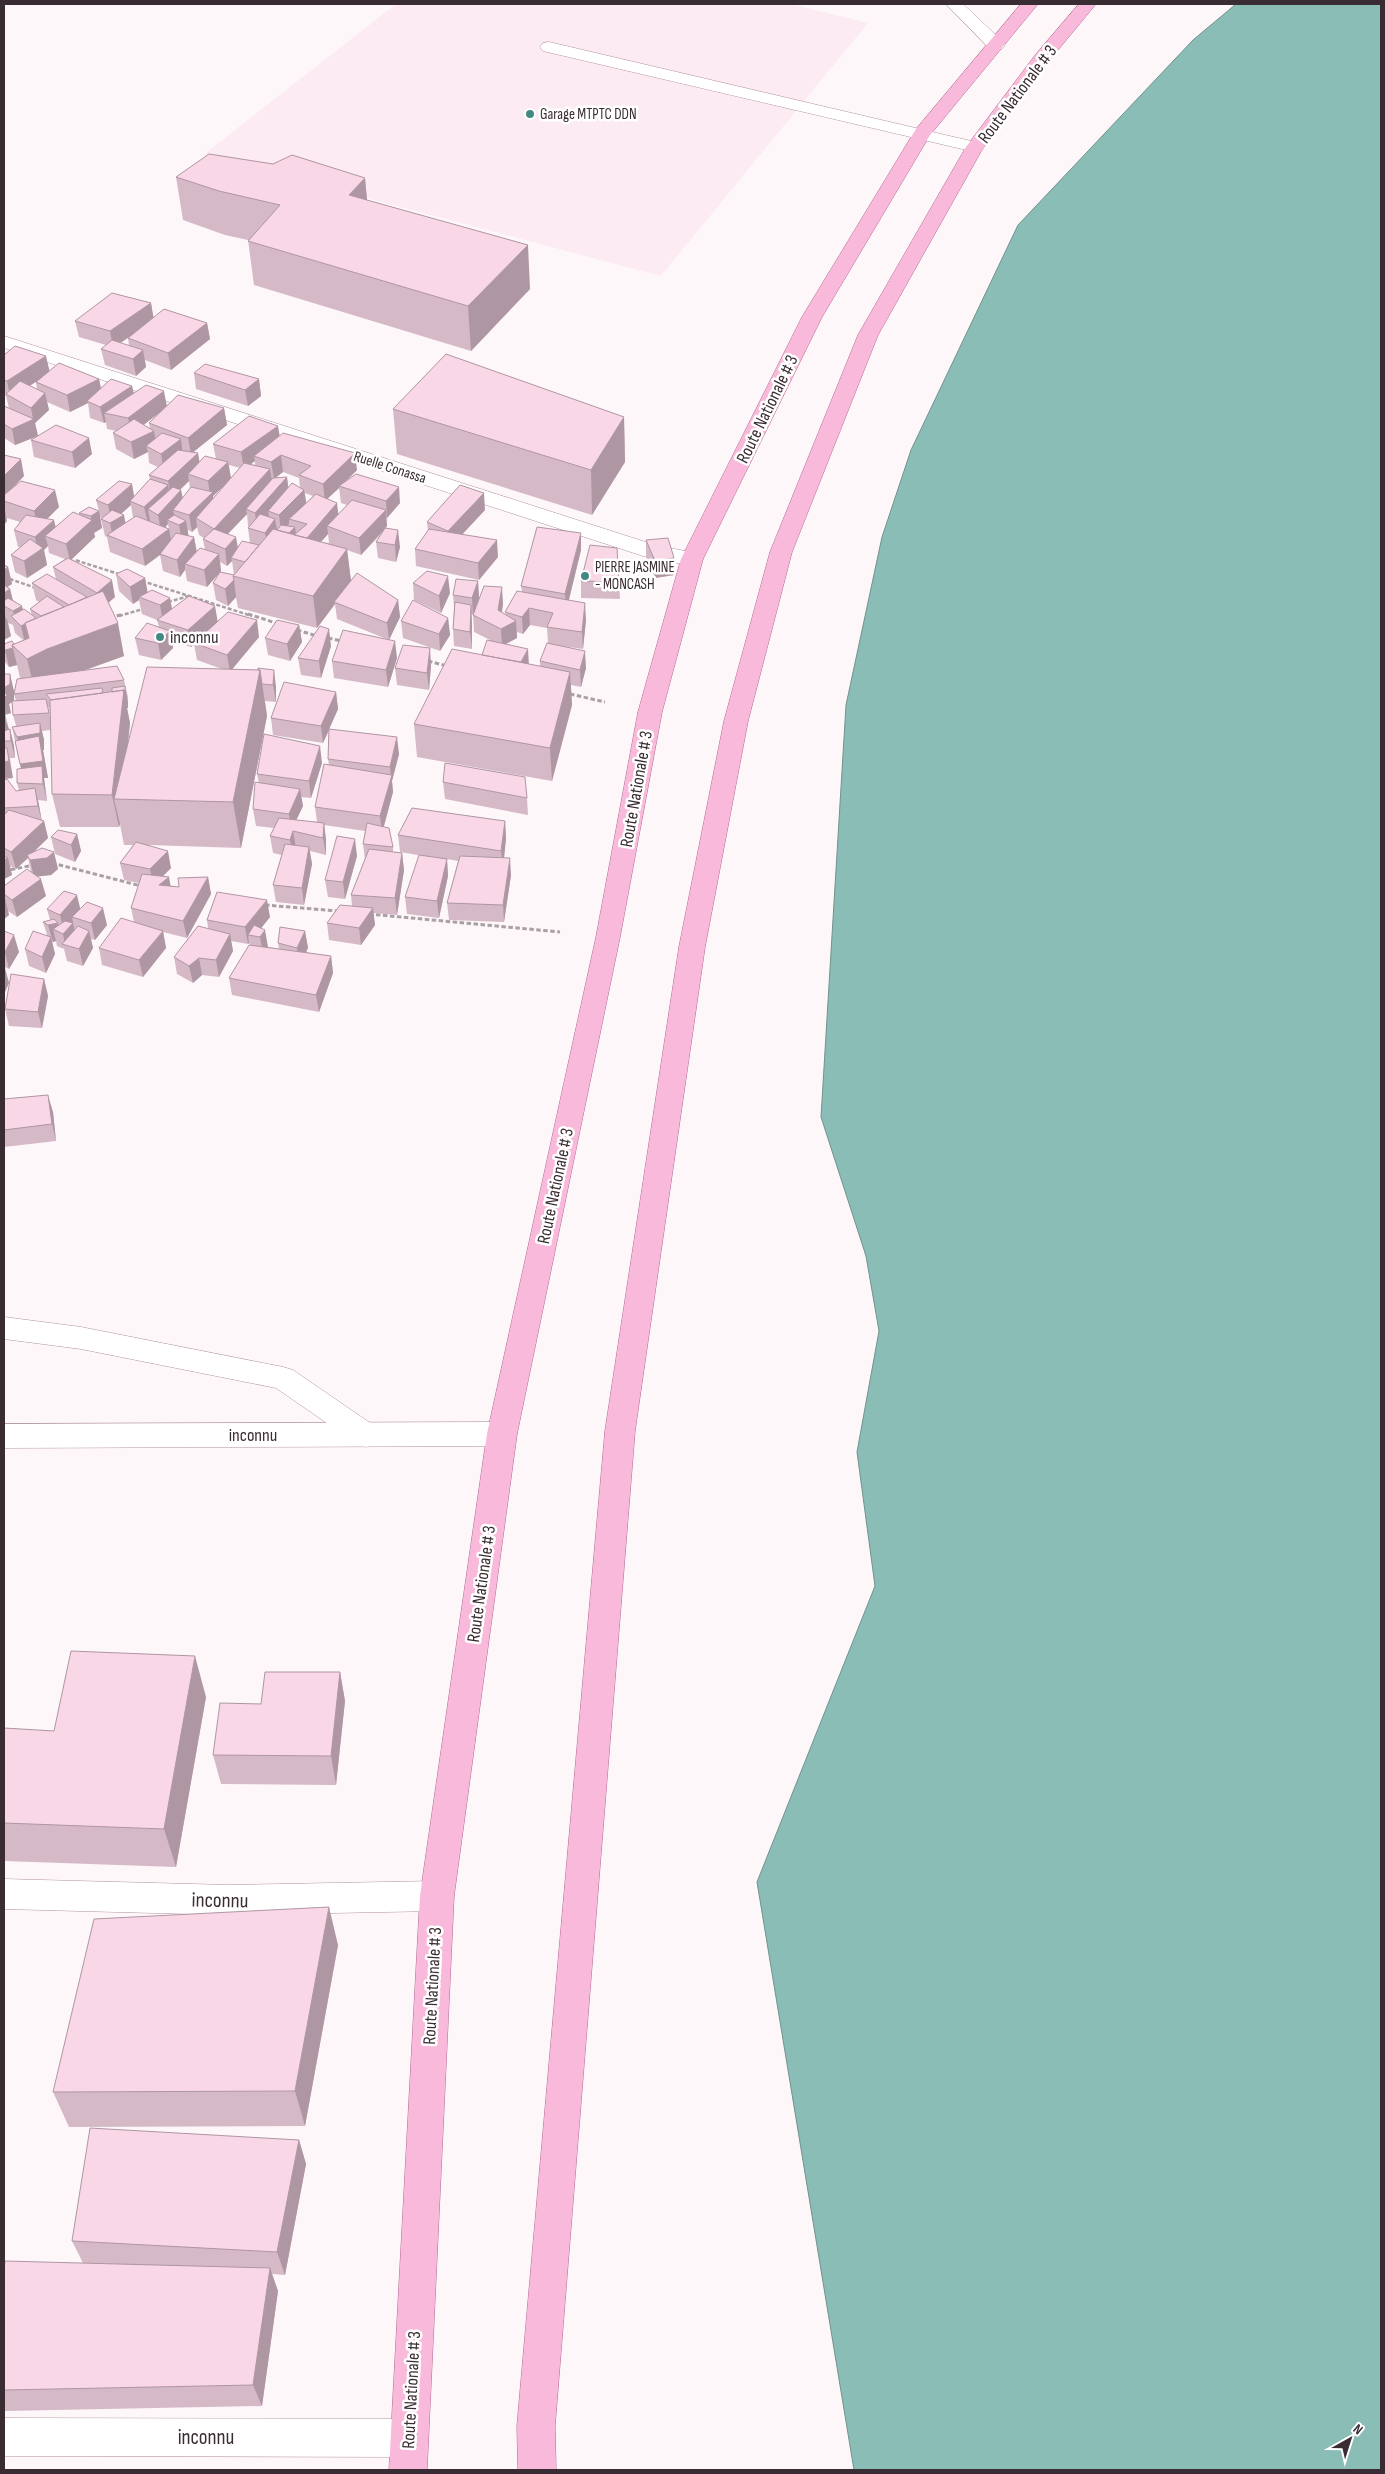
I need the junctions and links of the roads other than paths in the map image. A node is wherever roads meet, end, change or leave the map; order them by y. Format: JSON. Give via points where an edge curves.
{"nodes":[{"id":1,"x":954,"y":4,"type":"edge"},
{"id":2,"x":1030,"y":4,"type":"edge"},
{"id":3,"x":1088,"y":4,"type":"edge"},
{"id":4,"x":996,"y":45,"type":"junction"},
{"id":5,"x":549,"y":47,"type":"dead end"},
{"id":6,"x":922,"y":133,"type":"junction"},
{"id":7,"x":976,"y":147,"type":"junction"},
{"id":8,"x":4,"y":342,"type":"edge"},
{"id":9,"x":692,"y":559,"type":"junction"},
{"id":10,"x":4,"y":1328,"type":"edge"},
{"id":11,"x":502,"y":1434,"type":"junction"},
{"id":12,"x":366,"y":1435,"type":"junction"},
{"id":13,"x":4,"y":1436,"type":"edge"},
{"id":14,"x":4,"y":1894,"type":"edge"},
{"id":15,"x":437,"y":1896,"type":"junction"},
{"id":16,"x":4,"y":2437,"type":"edge"},
{"id":17,"x":408,"y":2454,"type":"edge"},
{"id":18,"x":537,"y":2470,"type":"edge"}],
"edges":[{"from":1,"to":4,"type":"street"},
{"from":2,"to":4,"type":"main road","name":"Route Nationale # 3"},
{"from":3,"to":7,"type":"main road","name":"Route Nationale # 3","via":[[1042,58]]},
{"from":4,"to":6,"type":"main road","name":"Route Nationale # 3"},
{"from":5,"to":6,"type":"street"},
{"from":6,"to":7,"type":"street"},
{"from":6,"to":9,"type":"main road","name":"Route Nationale # 3","via":[[812,317]]},
{"from":7,"to":18,"type":"main road","name":"Route Nationale # 3","via":[[868,335],[782,552],[736,722],[692,947],[620,1431],[536,2426]]},
{"from":8,"to":9,"type":"street","name":"Ruelle Conassa","via":[[651,551]]},
{"from":9,"to":11,"type":"main road","name":"Route Nationale # 3","via":[[650,712],[608,937]]},
{"from":10,"to":12,"type":"street","via":[[81,1338],[283,1378]]},
{"from":11,"to":12,"type":"street","name":"inconnu"},
{"from":11,"to":15,"type":"main road","name":"Route Nationale # 3"},
{"from":12,"to":13,"type":"street","name":"inconnu"},
{"from":14,"to":15,"type":"street","name":"inconnu","via":[[228,1900]]},
{"from":15,"to":17,"type":"main road","name":"Route Nationale # 3"},
{"from":16,"to":17,"type":"street","name":"inconnu"}]}
